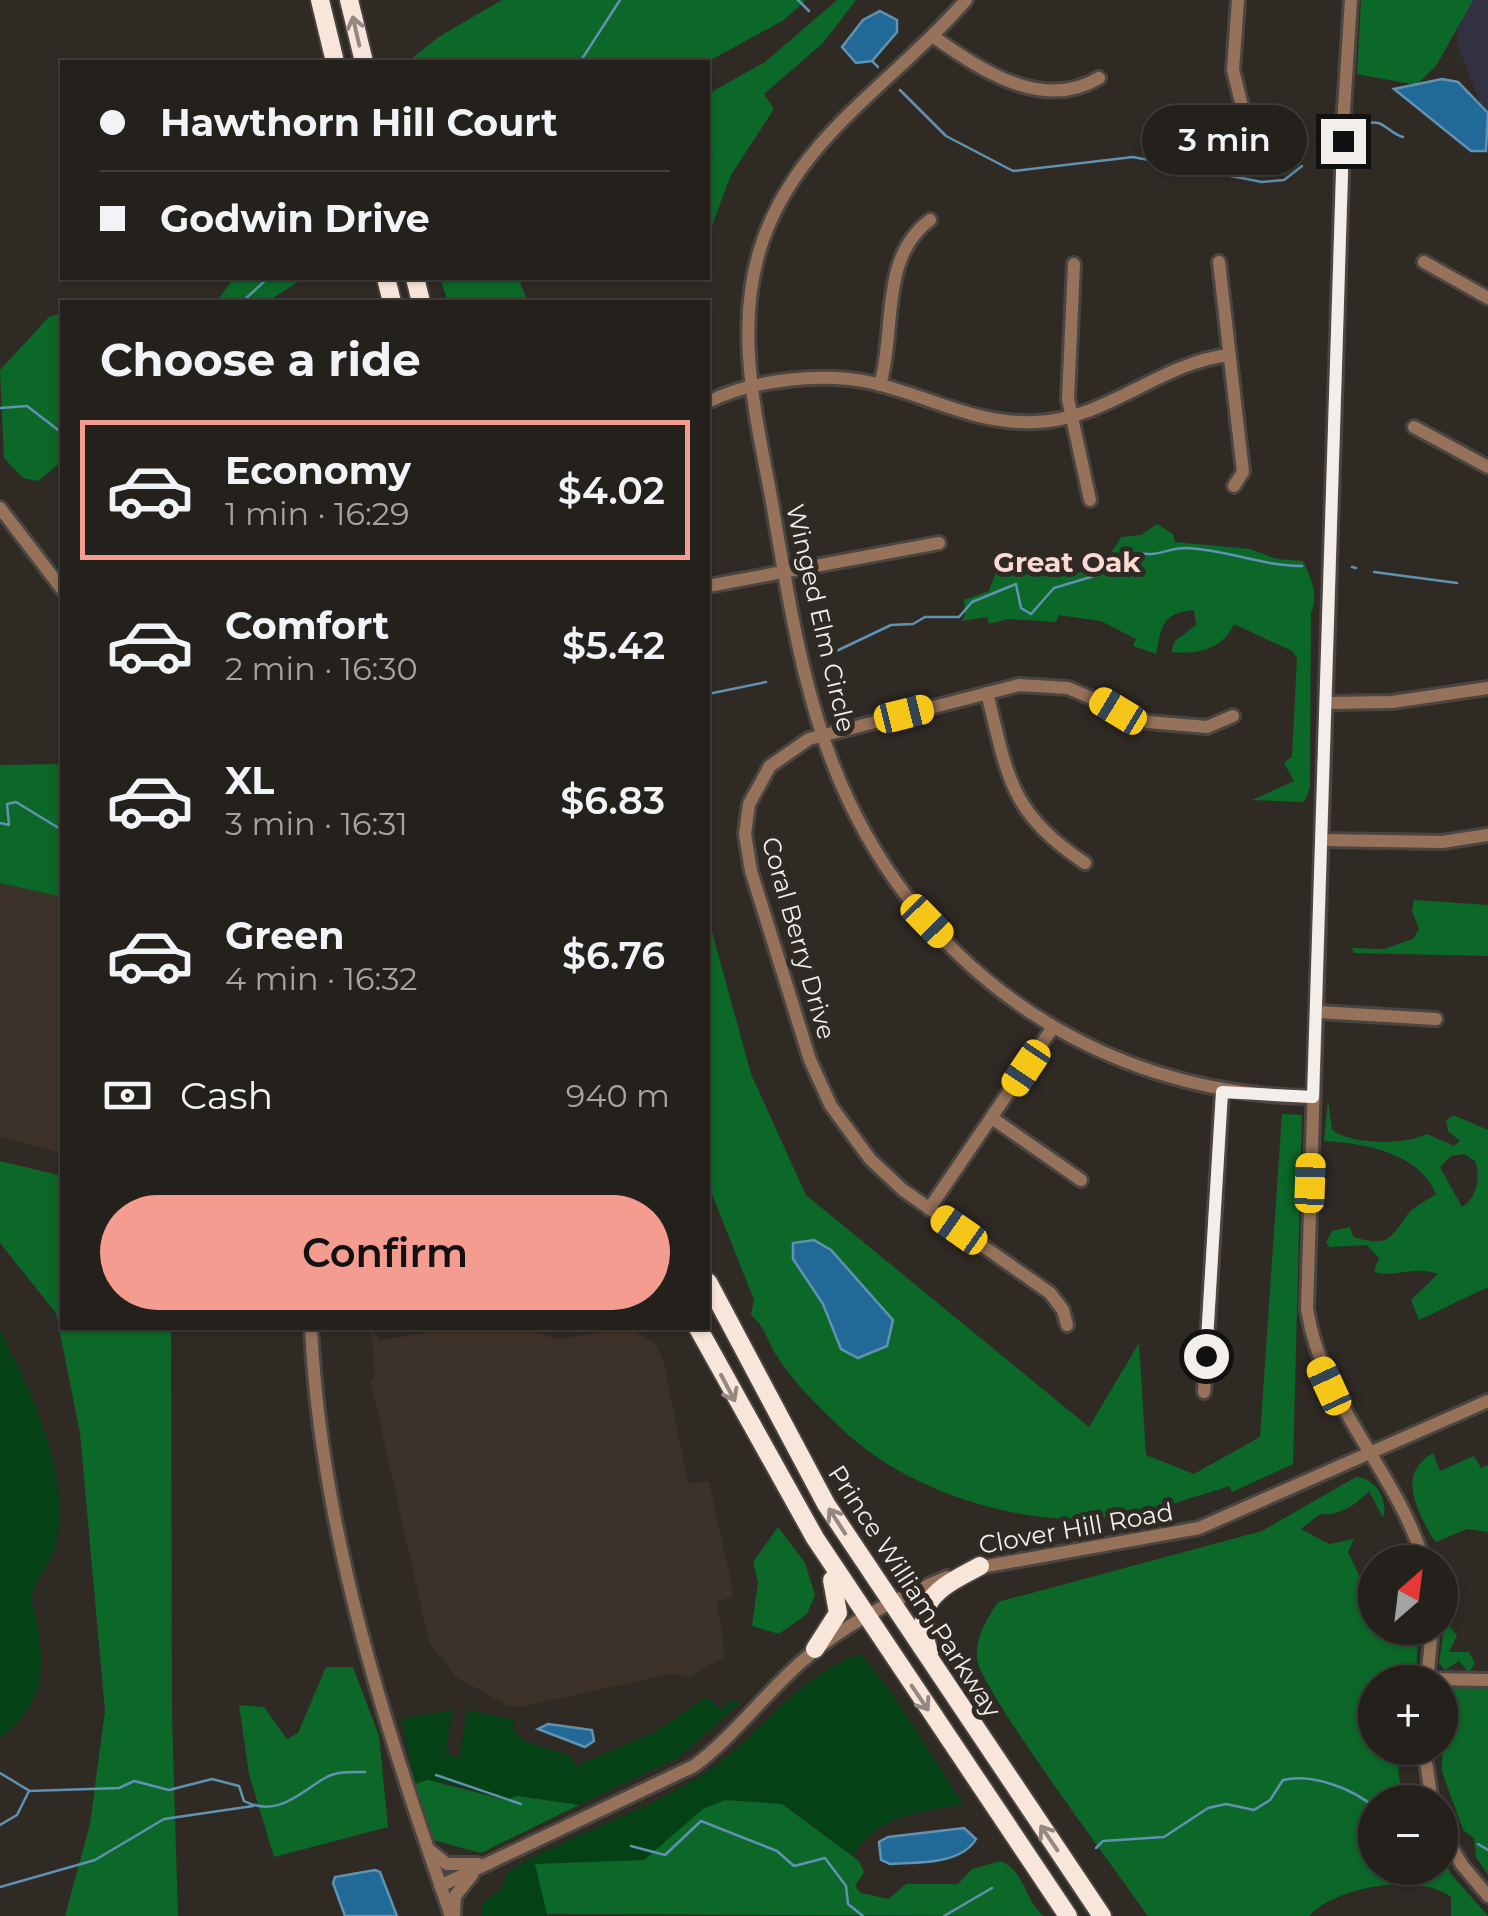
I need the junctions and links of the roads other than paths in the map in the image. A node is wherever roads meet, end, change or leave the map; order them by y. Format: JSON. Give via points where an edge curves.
{"nodes":[{"id":1,"x":320,"y":0,"type":"edge"},
{"id":2,"x":349,"y":0,"type":"edge"},
{"id":3,"x":966,"y":0,"type":"edge"},
{"id":4,"x":1238,"y":0,"type":"edge"},
{"id":5,"x":1352,"y":0,"type":"edge"},
{"id":6,"x":934,"y":36,"type":"junction"},
{"id":7,"x":335,"y":60,"type":"edge"},
{"id":8,"x":364,"y":60,"type":"edge"},
{"id":9,"x":1099,"y":78,"type":"dead end"},
{"id":10,"x":1242,"y":106,"type":"dead end"},
{"id":11,"x":930,"y":220,"type":"dead end"},
{"id":12,"x":1219,"y":262,"type":"dead end"},
{"id":13,"x":1424,"y":262,"type":"dead end"},
{"id":14,"x":1074,"y":264,"type":"dead end"},
{"id":15,"x":1488,"y":298,"type":"edge"},
{"id":16,"x":1229,"y":355,"type":"junction"},
{"id":17,"x":880,"y":385,"type":"junction"},
{"id":18,"x":752,"y":388,"type":"junction"},
{"id":19,"x":710,"y":401,"type":"edge"},
{"id":20,"x":1071,"y":419,"type":"junction"},
{"id":21,"x":1414,"y":427,"type":"dead end"},
{"id":22,"x":1488,"y":467,"type":"edge"},
{"id":23,"x":1234,"y":486,"type":"dead end"},
{"id":24,"x":1090,"y":500,"type":"dead end"},
{"id":25,"x":0,"y":508,"type":"edge"},
{"id":26,"x":939,"y":544,"type":"dead end"},
{"id":27,"x":784,"y":573,"type":"junction"},
{"id":28,"x":60,"y":586,"type":"edge"},
{"id":29,"x":710,"y":586,"type":"edge"},
{"id":30,"x":1488,"y":688,"type":"edge"},
{"id":31,"x":987,"y":693,"type":"junction"},
{"id":32,"x":1327,"y":702,"type":"junction"},
{"id":33,"x":1234,"y":716,"type":"dead end"},
{"id":34,"x":823,"y":735,"type":"junction"},
{"id":35,"x":1488,"y":835,"type":"edge"},
{"id":36,"x":1323,"y":840,"type":"junction"},
{"id":37,"x":1085,"y":863,"type":"dead end"},
{"id":38,"x":1318,"y":1012,"type":"junction"},
{"id":39,"x":1436,"y":1019,"type":"dead end"},
{"id":40,"x":1052,"y":1027,"type":"junction"},
{"id":41,"x":1222,"y":1092,"type":"junction"},
{"id":42,"x":1313,"y":1097,"type":"junction"},
{"id":43,"x":992,"y":1118,"type":"junction"},
{"id":44,"x":1081,"y":1180,"type":"dead end"},
{"id":45,"x":929,"y":1208,"type":"junction"},
{"id":46,"x":710,"y":1286,"type":"edge"},
{"id":47,"x":1068,"y":1325,"type":"dead end"},
{"id":48,"x":311,"y":1330,"type":"edge"},
{"id":49,"x":699,"y":1330,"type":"edge"},
{"id":50,"x":1204,"y":1392,"type":"dead end"},
{"id":51,"x":1488,"y":1401,"type":"edge"},
{"id":52,"x":1368,"y":1453,"type":"junction"},
{"id":53,"x":815,"y":1538,"type":"junction"},
{"id":54,"x":1418,"y":1545,"type":"edge"},
{"id":55,"x":980,"y":1566,"type":"junction"},
{"id":56,"x":890,"y":1603,"type":"junction"},
{"id":57,"x":865,"y":1617,"type":"junction"},
{"id":58,"x":815,"y":1649,"type":"junction"},
{"id":59,"x":936,"y":1672,"type":"junction"},
{"id":60,"x":1458,"y":1680,"type":"edge"},
{"id":61,"x":1488,"y":1680,"type":"edge"},
{"id":62,"x":428,"y":1850,"type":"junction"},
{"id":63,"x":1458,"y":1858,"type":"edge"},
{"id":64,"x":491,"y":1862,"type":"junction"},
{"id":65,"x":476,"y":1869,"type":"junction"},
{"id":66,"x":440,"y":1886,"type":"junction"},
{"id":67,"x":1488,"y":1896,"type":"edge"},
{"id":68,"x":452,"y":1916,"type":"edge"},
{"id":69,"x":1068,"y":1916,"type":"edge"},
{"id":70,"x":1102,"y":1916,"type":"edge"}],
"edges":[{"from":1,"to":7,"type":"highway"},
{"from":8,"to":2,"type":"highway","one_way":true},
{"from":3,"to":6,"type":"street","name":"Winged Elm Circle"},
{"from":4,"to":10,"type":"street","via":[[1233,70]]},
{"from":5,"to":32,"type":"street"},
{"from":6,"to":9,"type":"street","via":[[993,75],[1033,88],[1074,89]]},
{"from":6,"to":18,"type":"street","name":"Winged Elm Circle","via":[[827,132],[787,187],[750,291]]},
{"from":11,"to":17,"type":"street","via":[[898,268]]},
{"from":12,"to":16,"type":"street"},
{"from":13,"to":15,"type":"street"},
{"from":14,"to":20,"type":"street"},
{"from":16,"to":20,"type":"street","via":[[1188,364]]},
{"from":16,"to":23,"type":"street","via":[[1242,472]]},
{"from":17,"to":18,"type":"street","via":[[824,378]]},
{"from":17,"to":20,"type":"street","via":[[975,417]]},
{"from":18,"to":19,"type":"street"},
{"from":18,"to":27,"type":"street","name":"Winged Elm Circle"},
{"from":20,"to":24,"type":"street"},
{"from":21,"to":22,"type":"street"},
{"from":25,"to":28,"type":"street"},
{"from":26,"to":27,"type":"street"},
{"from":27,"to":29,"type":"street"},
{"from":27,"to":34,"type":"street","name":"Winged Elm Circle"},
{"from":30,"to":32,"type":"street","via":[[1392,702]]},
{"from":31,"to":33,"type":"street","name":"Coral Berry Drive","via":[[1052,684],[1148,722],[1207,727]]},
{"from":31,"to":34,"type":"street","name":"Coral Berry Drive"},
{"from":31,"to":37,"type":"street","via":[[1018,801],[1040,830]]},
{"from":32,"to":36,"type":"street"},
{"from":34,"to":40,"type":"street","name":"Winged Elm Circle","via":[[854,812],[907,896],[980,972]]},
{"from":34,"to":45,"type":"street","name":"Coral Berry Drive","via":[[780,756],[754,790],[745,834],[752,871],[810,1060],[831,1106],[870,1159]]},
{"from":35,"to":36,"type":"street","via":[[1442,842]]},
{"from":36,"to":38,"type":"street"},
{"from":38,"to":39,"type":"street"},
{"from":38,"to":42,"type":"street"},
{"from":40,"to":41,"type":"street","name":"Winged Elm Circle","via":[[1131,1066]]},
{"from":40,"to":43,"type":"street"},
{"from":41,"to":42,"type":"street","name":"Winged Elm Circle"},
{"from":41,"to":50,"type":"street"},
{"from":42,"to":52,"type":"street","via":[[1306,1308],[1320,1368]]},
{"from":43,"to":44,"type":"street"},
{"from":43,"to":45,"type":"street"},
{"from":45,"to":47,"type":"street","name":"Coral Berry Drive","via":[[1050,1293]]},
{"from":56,"to":46,"type":"highway","name":"Prince William Parkway","one_way":true,"via":[[791,1443]]},
{"from":48,"to":62,"type":"street","via":[[342,1570],[390,1745]]},
{"from":49,"to":53,"type":"highway","one_way":true},
{"from":51,"to":52,"type":"street","name":"Clover Hill Road"},
{"from":52,"to":54,"type":"street"},
{"from":52,"to":55,"type":"street","name":"Clover Hill Road","via":[[1199,1528]]},
{"from":53,"to":57,"type":"highway"},
{"from":53,"to":58,"type":"highway","via":[[840,1606]]},
{"from":55,"to":56,"type":"street","name":"Clover Hill Road"},
{"from":55,"to":59,"type":"highway","via":[[926,1606],[922,1628]]},
{"from":56,"to":57,"type":"street","name":"Clover Hill Road"},
{"from":56,"to":59,"type":"highway","name":"Prince William Parkway"},
{"from":57,"to":58,"type":"street","name":"Clover Hill Road"},
{"from":57,"to":69,"type":"highway","one_way":true},
{"from":58,"to":64,"type":"street","name":"Clover Hill Road","via":[[694,1766]]},
{"from":70,"to":59,"type":"highway","name":"Prince William Parkway","one_way":true},
{"from":60,"to":61,"type":"street"},
{"from":62,"to":64,"type":"street","via":[[448,1864]]},
{"from":62,"to":66,"type":"street"},
{"from":63,"to":67,"type":"street"},
{"from":64,"to":65,"type":"street","name":"Clover Hill Road"},
{"from":65,"to":66,"type":"street","name":"Clover Hill Road"},
{"from":65,"to":68,"type":"street","via":[[455,1896]]},
{"from":66,"to":68,"type":"street"}]}
